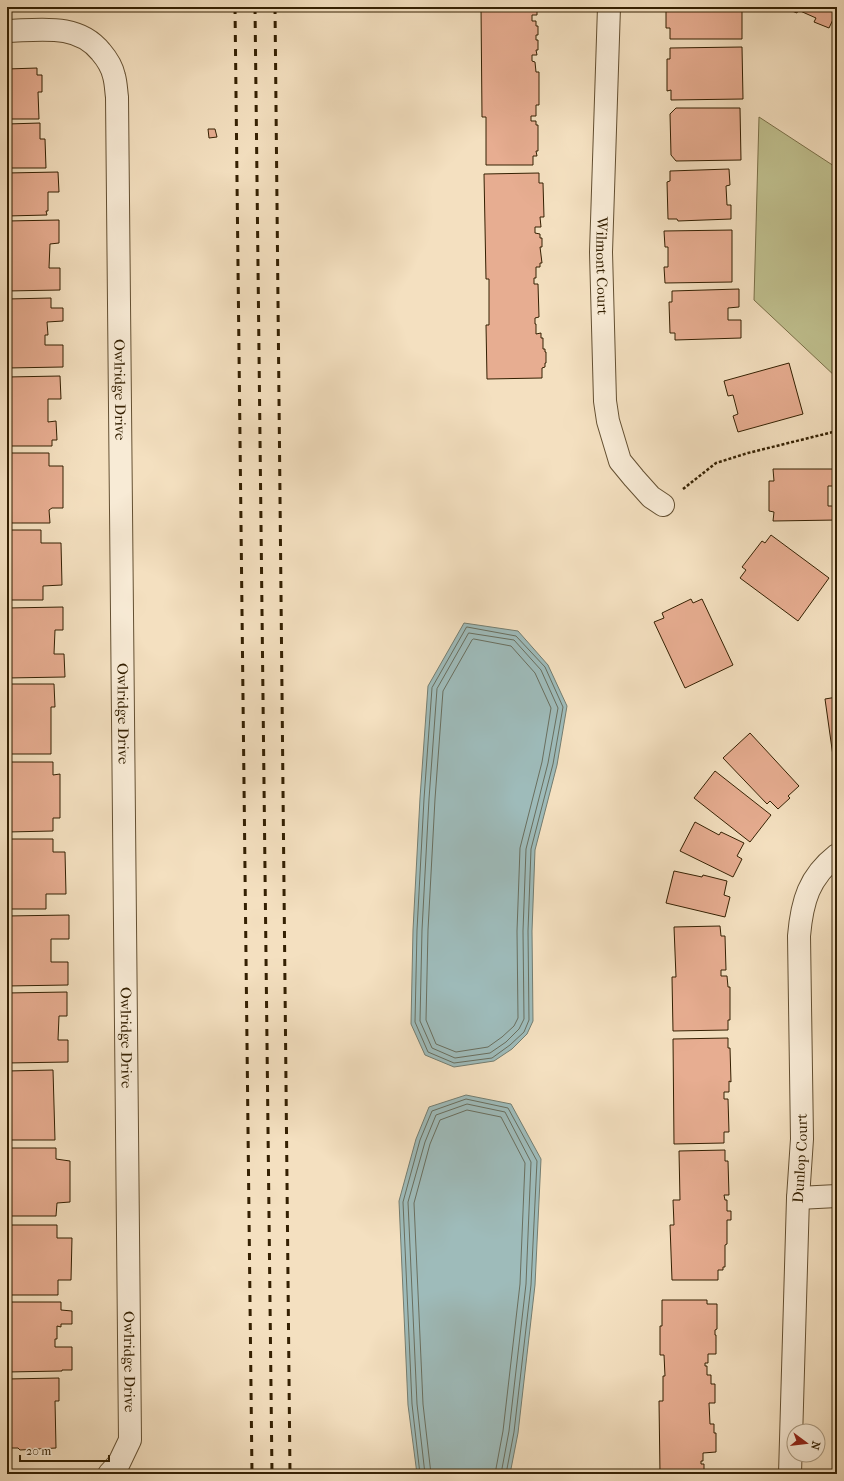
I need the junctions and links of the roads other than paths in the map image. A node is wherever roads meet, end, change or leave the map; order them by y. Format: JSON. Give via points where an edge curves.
{"nodes":[{"id":1,"x":609,"y":7,"type":"edge"},
{"id":2,"x":7,"y":31,"type":"edge"},
{"id":3,"x":663,"y":505,"type":"road end"},
{"id":4,"x":837,"y":855,"type":"edge"},
{"id":5,"x":837,"y":1196,"type":"edge"},
{"id":6,"x":798,"y":1198,"type":"junction"},
{"id":7,"x":109,"y":1474,"type":"edge"},
{"id":8,"x":790,"y":1474,"type":"edge"}],
"edges":[{"from":1,"to":3,"type":"street","name":"Wilmont Court","via":[[601,252],[605,401],[620,461],[651,497]]},
{"from":2,"to":7,"type":"street","name":"Owlridge Drive","via":[[60,30],[82,35],[108,60],[114,76],[117,97],[130,1440],[119,1463]]},
{"from":4,"to":6,"type":"street","name":"Dunlop Court","via":[[816,876],[807,892],[801,913],[799,936],[802,1139]]},
{"from":5,"to":6,"type":"street"},
{"from":6,"to":8,"type":"street","name":"Dunlop Court"}]}
